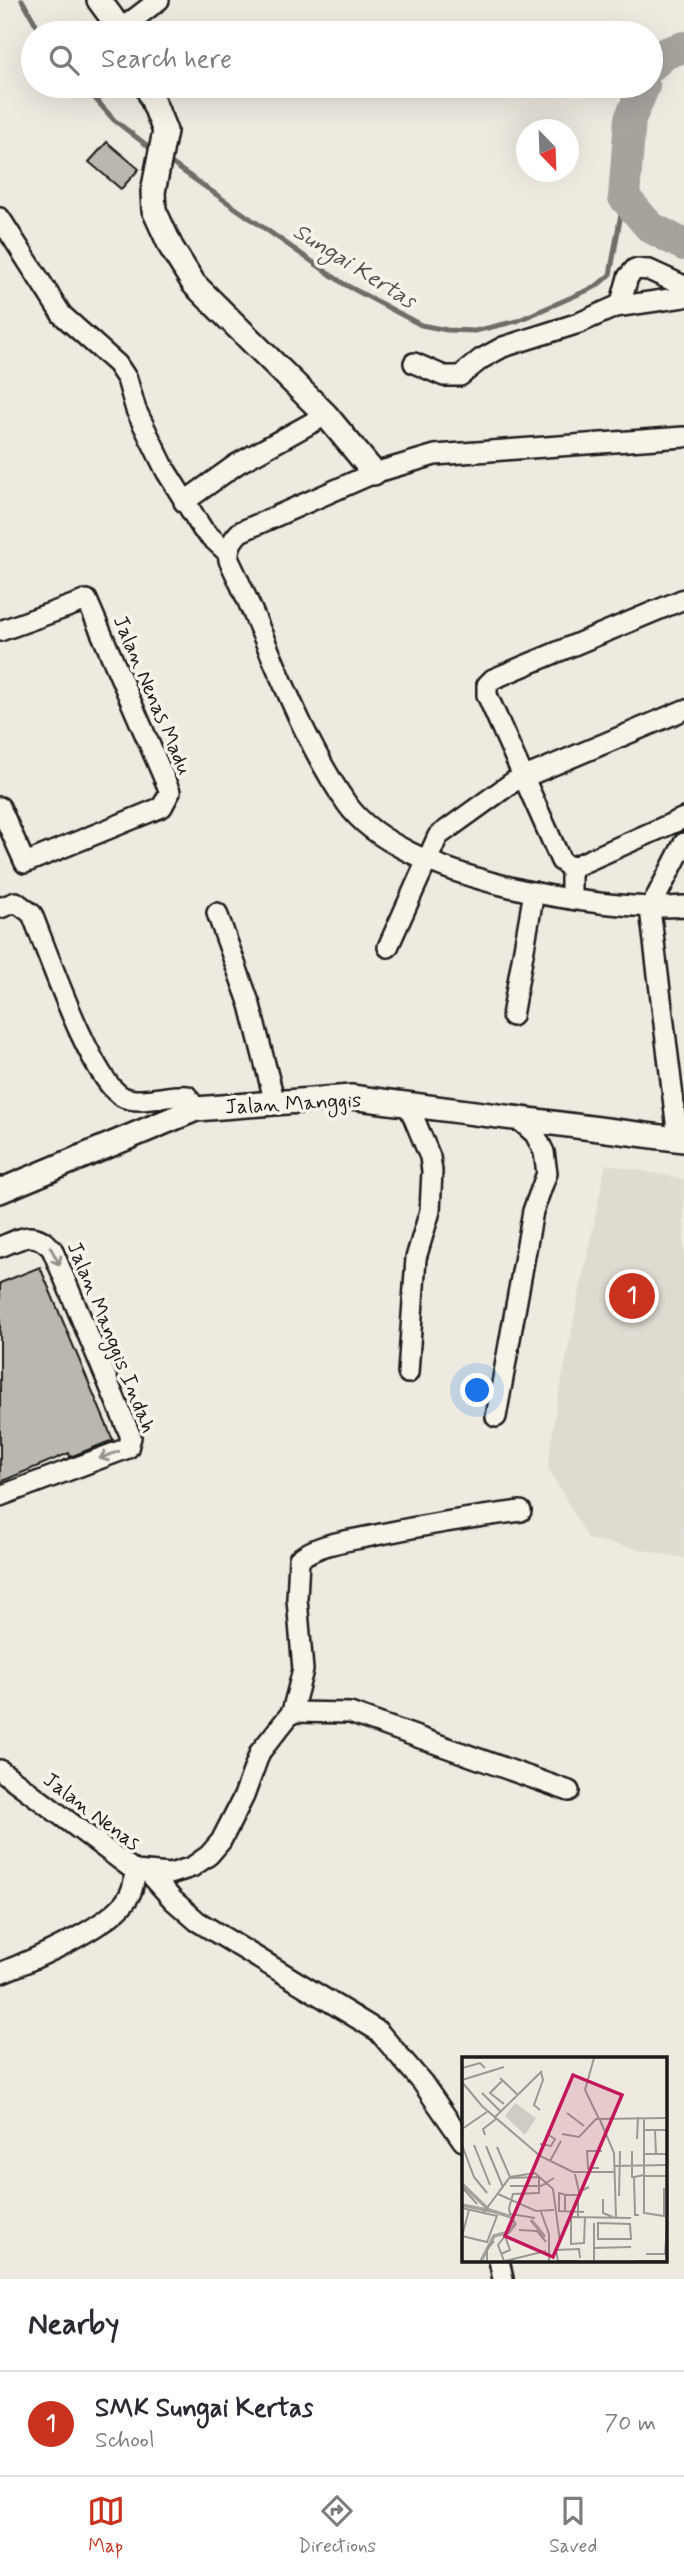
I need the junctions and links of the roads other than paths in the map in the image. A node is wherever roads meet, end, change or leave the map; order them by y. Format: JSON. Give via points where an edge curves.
{"nodes":[{"id":1,"x":99,"y":0,"type":"edge"},
{"id":2,"x":150,"y":3,"type":"edge"},
{"id":3,"x":115,"y":21,"type":"edge"},
{"id":4,"x":132,"y":21,"type":"edge"},
{"id":5,"x":152,"y":98,"type":"edge"},
{"id":6,"x":0,"y":218,"type":"edge"},
{"id":7,"x":684,"y":286,"type":"edge"},
{"id":8,"x":684,"y":298,"type":"edge"},
{"id":9,"x":620,"y":306,"type":"junction"},
{"id":10,"x":414,"y":363,"type":"dead end"},
{"id":11,"x":326,"y":415,"type":"junction"},
{"id":12,"x":684,"y":437,"type":"edge"},
{"id":13,"x":374,"y":473,"type":"junction"},
{"id":14,"x":184,"y":502,"type":"junction"},
{"id":15,"x":229,"y":553,"type":"junction"},
{"id":16,"x":684,"y":599,"type":"edge"},
{"id":17,"x":0,"y":631,"type":"edge"},
{"id":18,"x":684,"y":710,"type":"edge"},
{"id":19,"x":524,"y":777,"type":"junction"},
{"id":20,"x":0,"y":807,"type":"edge"},
{"id":21,"x":684,"y":818,"type":"edge"},
{"id":22,"x":684,"y":843,"type":"edge"},
{"id":23,"x":425,"y":859,"type":"junction"},
{"id":24,"x":571,"y":868,"type":"junction"},
{"id":25,"x":534,"y":891,"type":"junction"},
{"id":26,"x":571,"y":898,"type":"junction"},
{"id":27,"x":684,"y":906,"type":"edge"},
{"id":28,"x":0,"y":908,"type":"edge"},
{"id":29,"x":650,"y":909,"type":"junction"},
{"id":30,"x":217,"y":913,"type":"dead end"},
{"id":31,"x":388,"y":947,"type":"dead end"},
{"id":32,"x":512,"y":1016,"type":"dead end"},
{"id":33,"x":275,"y":1103,"type":"junction"},
{"id":34,"x":408,"y":1104,"type":"junction"},
{"id":35,"x":196,"y":1109,"type":"junction"},
{"id":36,"x":517,"y":1118,"type":"junction"},
{"id":37,"x":681,"y":1139,"type":"edge"},
{"id":38,"x":0,"y":1191,"type":"edge"},
{"id":39,"x":0,"y":1247,"type":"edge"},
{"id":40,"x":408,"y":1373,"type":"dead end"},
{"id":41,"x":496,"y":1417,"type":"dead end"},
{"id":42,"x":0,"y":1496,"type":"edge"},
{"id":43,"x":521,"y":1511,"type":"dead end"},
{"id":44,"x":292,"y":1712,"type":"junction"},
{"id":45,"x":0,"y":1770,"type":"edge"},
{"id":46,"x":569,"y":1791,"type":"dead end"},
{"id":47,"x":142,"y":1872,"type":"junction"},
{"id":48,"x":0,"y":1973,"type":"edge"},
{"id":49,"x":462,"y":2138,"type":"edge"}],
"edges":[{"from":1,"to":3,"type":"street"},
{"from":2,"to":4,"type":"street"},
{"from":5,"to":11,"type":"street","via":[[165,131],[153,210],[171,247],[194,284]]},
{"from":6,"to":14,"type":"street","via":[[62,315],[117,364],[127,379],[136,410]]},
{"from":7,"to":9,"type":"street","via":[[649,270],[635,269],[628,276]]},
{"from":8,"to":9,"type":"street"},
{"from":9,"to":10,"type":"street","via":[[503,347],[460,376],[443,376]]},
{"from":11,"to":13,"type":"street"},
{"from":11,"to":14,"type":"street","via":[[237,464]]},
{"from":12,"to":13,"type":"street","via":[[435,455]]},
{"from":13,"to":15,"type":"street","via":[[240,532],[231,541]]},
{"from":14,"to":15,"type":"street","via":[[203,530]]},
{"from":15,"to":23,"type":"street","via":[[293,705],[348,806],[370,828]]},
{"from":16,"to":19,"type":"street","via":[[493,679],[487,695]]},
{"from":17,"to":20,"type":"street","name":"Jalan Nenas Madu","via":[[87,600],[170,792],[162,807],[25,863]]},
{"from":18,"to":19,"type":"street"},
{"from":19,"to":23,"type":"street","via":[[438,836]]},
{"from":19,"to":24,"type":"street","via":[[561,860]]},
{"from":21,"to":24,"type":"street"},
{"from":22,"to":29,"type":"street"},
{"from":23,"to":25,"type":"street"},
{"from":23,"to":31,"type":"street"},
{"from":24,"to":26,"type":"street"},
{"from":25,"to":26,"type":"street"},
{"from":25,"to":32,"type":"street"},
{"from":26,"to":29,"type":"street"},
{"from":27,"to":29,"type":"street"},
{"from":28,"to":35,"type":"street","via":[[16,902],[32,914],[95,1065],[113,1090],[126,1098],[187,1096]]},
{"from":29,"to":37,"type":"street"},
{"from":30,"to":33,"type":"street","via":[[250,1005]]},
{"from":33,"to":34,"type":"street","name":"Jalan Manggis","via":[[351,1097]]},
{"from":33,"to":35,"type":"street","name":"Jalan Manggis"},
{"from":34,"to":36,"type":"street","name":"Jalan Manggis"},
{"from":34,"to":40,"type":"street","via":[[432,1171],[430,1211],[416,1258]]},
{"from":35,"to":38,"type":"street","name":"Jalan Manggis"},
{"from":36,"to":37,"type":"street","name":"Jalan Manggis"},
{"from":36,"to":41,"type":"street","via":[[535,1134],[547,1173],[533,1211]]},
{"from":39,"to":42,"type":"street","name":"Jalan Manggis Indah","one_way":true,"via":[[30,1234],[52,1248],[131,1437],[128,1448]]},
{"from":43,"to":44,"type":"street","via":[[337,1543],[311,1550],[299,1559],[303,1670]]},
{"from":44,"to":46,"type":"street","via":[[351,1713]]},
{"from":44,"to":47,"type":"street","name":"Jalan Nenas","via":[[260,1752],[222,1841],[209,1855],[170,1874]]},
{"from":45,"to":47,"type":"street","name":"Jalan Nenas"},
{"from":47,"to":48,"type":"street","via":[[124,1903],[94,1926]]},
{"from":47,"to":49,"type":"street","via":[[197,1921],[378,2031]]}]}
